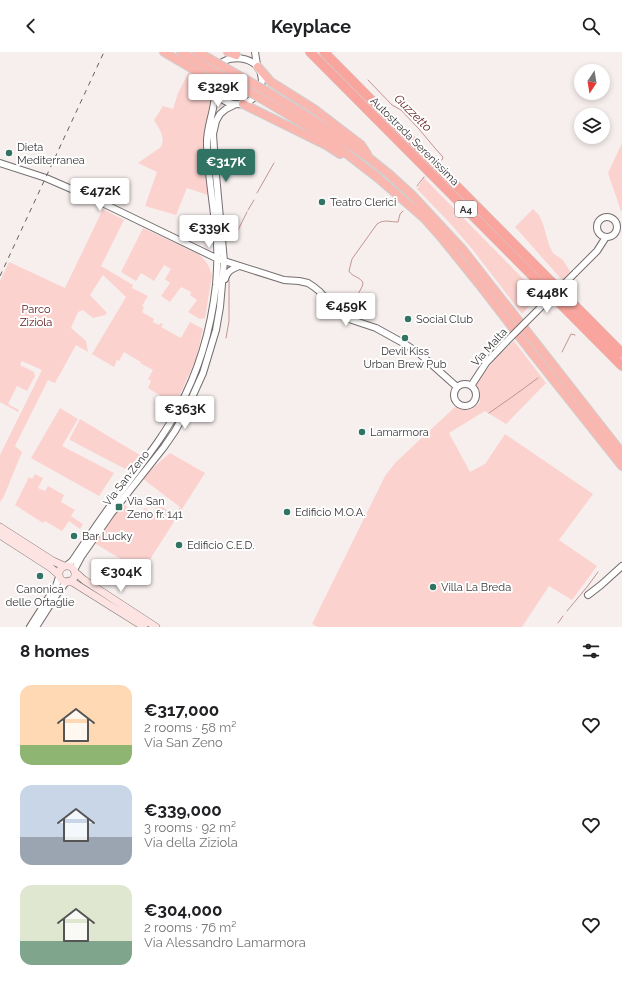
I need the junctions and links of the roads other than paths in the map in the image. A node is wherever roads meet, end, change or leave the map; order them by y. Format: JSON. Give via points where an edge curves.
{"nodes":[{"id":1,"x":164,"y":52,"type":"edge"},
{"id":2,"x":181,"y":52,"type":"edge"},
{"id":3,"x":198,"y":52,"type":"edge"},
{"id":4,"x":255,"y":52,"type":"edge"},
{"id":5,"x":310,"y":52,"type":"edge"},
{"id":6,"x":324,"y":52,"type":"edge"},
{"id":7,"x":239,"y":54,"type":"edge"},
{"id":8,"x":258,"y":66,"type":"junction"},
{"id":9,"x":214,"y":88,"type":"junction"},
{"id":10,"x":264,"y":95,"type":"junction"},
{"id":11,"x":243,"y":104,"type":"junction"},
{"id":12,"x":234,"y":105,"type":"junction"},
{"id":13,"x":369,"y":158,"type":"junction"},
{"id":14,"x":0,"y":163,"type":"edge"},
{"id":15,"x":367,"y":169,"type":"junction"},
{"id":16,"x":620,"y":222,"type":"edge"},
{"id":17,"x":606,"y":237,"type":"junction"},
{"id":18,"x":216,"y":238,"type":"junction"},
{"id":19,"x":203,"y":252,"type":"junction"},
{"id":20,"x":221,"y":260,"type":"junction"},
{"id":21,"x":239,"y":266,"type":"junction"},
{"id":22,"x":221,"y":298,"type":"junction"},
{"id":23,"x":209,"y":327,"type":"junction"},
{"id":24,"x":216,"y":330,"type":"junction"},
{"id":25,"x":622,"y":352,"type":"edge"},
{"id":26,"x":622,"y":366,"type":"edge"},
{"id":27,"x":471,"y":386,"type":"junction"},
{"id":28,"x":457,"y":387,"type":"junction"},
{"id":29,"x":622,"y":453,"type":"edge"},
{"id":30,"x":622,"y":466,"type":"edge"},
{"id":31,"x":0,"y":527,"type":"edge"},
{"id":32,"x":0,"y":535,"type":"edge"},
{"id":33,"x":65,"y":566,"type":"junction"},
{"id":34,"x":622,"y":566,"type":"edge"},
{"id":35,"x":74,"y":571,"type":"junction"},
{"id":36,"x":59,"y":576,"type":"junction"},
{"id":37,"x":68,"y":582,"type":"junction"},
{"id":38,"x":588,"y":595,"type":"dead end"},
{"id":39,"x":30,"y":627,"type":"edge"},
{"id":40,"x":36,"y":627,"type":"edge"},
{"id":41,"x":144,"y":627,"type":"edge"},
{"id":42,"x":156,"y":627,"type":"edge"}],
"edges":[{"from":1,"to":9,"type":"highway","via":[[203,75]]},
{"from":2,"to":10,"type":"highway","bridge":true},
{"from":3,"to":10,"type":"highway","bridge":true},
{"from":4,"to":8,"type":"street"},
{"from":5,"to":26,"type":"highway","name":"Autostrada Serenissima","number":"A4"},
{"from":6,"to":25,"type":"highway","name":"Autostrada Serenissima","number":"A4"},
{"from":7,"to":8,"type":"street","name":"Via San Zeno"},
{"from":7,"to":9,"type":"street","name":"Via San Zeno","via":[[221,61],[215,68]]},
{"from":8,"to":11,"type":"street","via":[[262,78],[260,89],[255,97]]},
{"from":8,"to":13,"type":"highway","via":[[271,82],[314,109],[361,145]]},
{"from":9,"to":12,"type":"street","via":[[220,98]]},
{"from":9,"to":18,"type":"street","name":"Via San Zeno","via":[[207,143]]},
{"from":10,"to":13,"type":"highway","via":[[313,120]]},
{"from":10,"to":15,"type":"highway"},
{"from":11,"to":12,"type":"street"},
{"from":11,"to":15,"type":"highway","via":[[326,145]]},
{"from":12,"to":20,"type":"street","name":"Via San Zeno","via":[[217,118],[213,134],[224,251]]},
{"from":13,"to":29,"type":"highway","via":[[412,195],[463,250]]},
{"from":14,"to":19,"type":"street","via":[[46,178]]},
{"from":15,"to":30,"type":"highway","via":[[441,237]]},
{"from":16,"to":17,"type":"street","name":"Via Malta","via":[[615,234]]},
{"from":16,"to":17,"type":"street","name":"Via Malta","via":[[607,216],[599,221],[598,231]]},
{"from":17,"to":27,"type":"street","name":"Via Malta","bridge":true,"via":[[597,251],[486,363]]},
{"from":18,"to":19,"type":"street","via":[[213,249]]},
{"from":18,"to":20,"type":"street","name":"Via San Zeno"},
{"from":19,"to":20,"type":"street"},
{"from":20,"to":21,"type":"street"},
{"from":20,"to":22,"type":"street","name":"Via San Zeno"},
{"from":20,"to":23,"type":"street","name":"Via San Zeno"},
{"from":21,"to":22,"type":"street","via":[[226,274]]},
{"from":21,"to":28,"type":"street","via":[[284,280],[308,283],[339,313],[376,328],[405,344]]},
{"from":22,"to":24,"type":"street","name":"Via San Zeno"},
{"from":23,"to":24,"type":"street"},
{"from":23,"to":33,"type":"street","name":"Via San Zeno","via":[[196,370],[168,427],[73,560]]},
{"from":24,"to":35,"type":"street","name":"Via San Zeno","via":[[203,373],[175,431],[111,514]]},
{"from":27,"to":28,"type":"street"},
{"from":27,"to":28,"type":"street","via":[[475,397],[471,404],[466,406],[460,405],[454,398]]},
{"from":31,"to":33,"type":"main road"},
{"from":32,"to":36,"type":"main road","via":[[51,568]]},
{"from":33,"to":35,"type":"main road","via":[[70,566]]},
{"from":33,"to":36,"type":"main road","via":[[60,570]]},
{"from":34,"to":38,"type":"street"},
{"from":35,"to":37,"type":"main road","via":[[74,577]]},
{"from":35,"to":42,"type":"main road"},
{"from":36,"to":37,"type":"main road"},
{"from":36,"to":39,"type":"street","via":[[56,586]]},
{"from":37,"to":40,"type":"street","via":[[60,589]]},
{"from":37,"to":41,"type":"main road","via":[[74,583]]}]}
